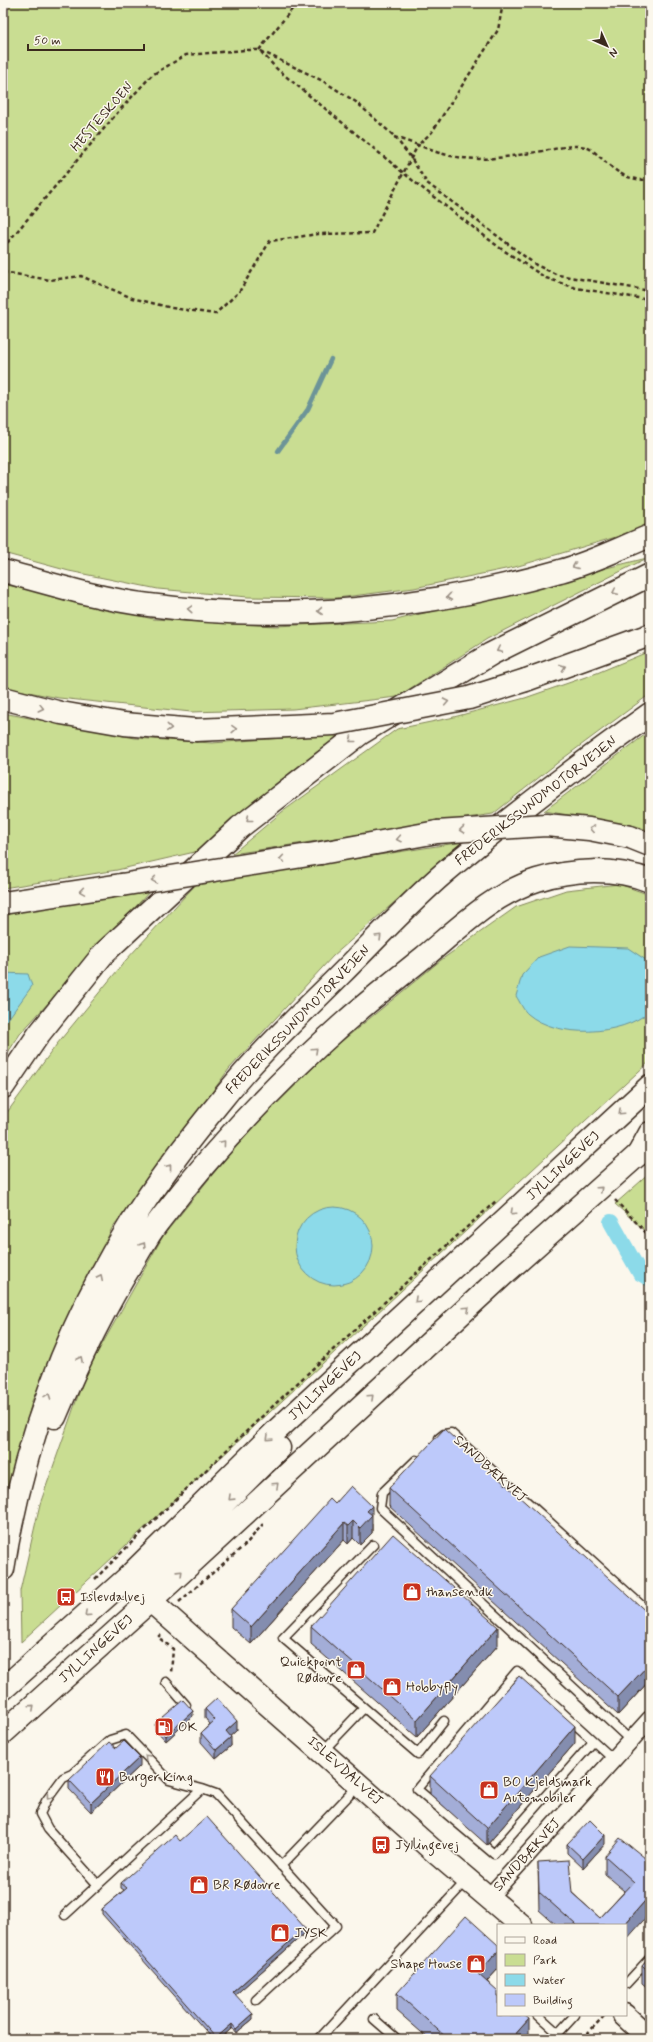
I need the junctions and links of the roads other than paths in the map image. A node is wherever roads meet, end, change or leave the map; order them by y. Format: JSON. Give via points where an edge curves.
{"nodes":[{"id":1,"x":650,"y":536,"type":"edge"},
{"id":2,"x":3,"y":571,"type":"edge"},
{"id":3,"x":650,"y":575,"type":"edge"},
{"id":4,"x":650,"y":635,"type":"edge"},
{"id":5,"x":3,"y":698,"type":"edge"},
{"id":6,"x":650,"y":714,"type":"edge"},
{"id":7,"x":640,"y":841,"type":"edge"},
{"id":8,"x":650,"y":880,"type":"edge"},
{"id":9,"x":3,"y":903,"type":"edge"},
{"id":10,"x":650,"y":1086,"type":"edge"},
{"id":11,"x":3,"y":1087,"type":"edge"},
{"id":12,"x":650,"y":1133,"type":"edge"},
{"id":13,"x":644,"y":1150,"type":"edge"},
{"id":14,"x":349,"y":1364,"type":"junction"},
{"id":15,"x":433,"y":1445,"type":"edge"},
{"id":16,"x":422,"y":1455,"type":"edge"},
{"id":17,"x":11,"y":1524,"type":"junction"},
{"id":18,"x":372,"y":1545,"type":"dead end"},
{"id":19,"x":3,"y":1569,"type":"edge"},
{"id":20,"x":126,"y":1579,"type":"junction"},
{"id":21,"x":152,"y":1600,"type":"junction"},
{"id":22,"x":650,"y":1613,"type":"edge"},
{"id":23,"x":166,"y":1682,"type":"road end"},
{"id":24,"x":3,"y":1689,"type":"edge"},
{"id":25,"x":186,"y":1705,"type":"edge"},
{"id":26,"x":364,"y":1708,"type":"junction"},
{"id":27,"x":650,"y":1720,"type":"edge"},
{"id":28,"x":444,"y":1721,"type":"dead end"},
{"id":29,"x":3,"y":1733,"type":"edge"},
{"id":30,"x":630,"y":1740,"type":"junction"},
{"id":31,"x":593,"y":1742,"type":"junction"},
{"id":32,"x":323,"y":1751,"type":"junction"},
{"id":33,"x":613,"y":1759,"type":"junction"},
{"id":34,"x":360,"y":1784,"type":"junction"},
{"id":35,"x":202,"y":1789,"type":"junction"},
{"id":36,"x":281,"y":1866,"type":"junction"},
{"id":37,"x":467,"y":1879,"type":"junction"},
{"id":38,"x":98,"y":1885,"type":"junction"},
{"id":39,"x":489,"y":1897,"type":"junction"},
{"id":40,"x":65,"y":1915,"type":"dead end"},
{"id":41,"x":520,"y":1924,"type":"edge"},
{"id":42,"x":650,"y":1958,"type":"edge"},
{"id":43,"x":627,"y":1983,"type":"edge"},
{"id":44,"x":256,"y":2000,"type":"dead end"},
{"id":45,"x":539,"y":2016,"type":"edge"},
{"id":46,"x":574,"y":2016,"type":"edge"},
{"id":47,"x":625,"y":2016,"type":"edge"},
{"id":48,"x":374,"y":2019,"type":"dead end"},
{"id":49,"x":556,"y":2036,"type":"edge"},
{"id":50,"x":319,"y":2039,"type":"edge"},
{"id":51,"x":397,"y":2039,"type":"edge"},
{"id":52,"x":650,"y":2039,"type":"edge"}],
"edges":[{"from":1,"to":2,"type":"main road","one_way":true,"via":[[562,571],[470,594],[380,608],[262,614],[148,605],[66,588]]},
{"from":3,"to":11,"type":"main road","one_way":true,"via":[[491,654],[361,733],[240,827],[104,953],[39,1034]]},
{"from":5,"to":4,"type":"main road","one_way":true,"bridge":true,"via":[[61,713],[124,724],[195,730],[334,724],[469,698]]},
{"from":17,"to":6,"type":"main road","name":"FREDERIKSSUNDMOTORVEJEN","one_way":true,"via":[[27,1458],[49,1394],[84,1310],[130,1223],[163,1174],[224,1096],[274,1040],[442,874],[577,767]]},
{"from":7,"to":9,"type":"main road","one_way":true,"bridge":true,"via":[[589,828],[546,825],[437,832]]},
{"from":17,"to":8,"type":"main road","one_way":true,"via":[[76,1368],[114,1292],[158,1222],[226,1140],[288,1076],[346,1021],[503,895],[536,880],[572,872],[618,872]]},
{"from":10,"to":14,"type":"main road","name":"JYLLINGEVEJ","one_way":true},
{"from":12,"to":13,"type":"main road","name":"JYLLINGEVEJ"},
{"from":21,"to":13,"type":"main road","name":"JYLLINGEVEJ","one_way":true,"via":[[503,1275]]},
{"from":14,"to":20,"type":"main road","name":"JYLLINGEVEJ","one_way":true,"via":[[277,1430]]},
{"from":14,"to":21,"type":"main road","one_way":true,"via":[[316,1409],[248,1481],[149,1578],[148,1589]]},
{"from":15,"to":22,"type":"lane","name":"SANDBÆKVEJ","via":[[444,1434],[451,1434]]},
{"from":16,"to":30,"type":"lane","via":[[382,1493],[380,1508]]},
{"from":17,"to":19,"type":"main road","name":"FREDERIKSSUNDMOTORVEJEN"},
{"from":18,"to":26,"type":"lane","via":[[283,1638]]},
{"from":20,"to":21,"type":"main road","name":"ISLEVDALVEJ"},
{"from":20,"to":24,"type":"main road","name":"JYLLINGEVEJ","one_way":true},
{"from":29,"to":21,"type":"main road","name":"JYLLINGEVEJ","one_way":true},
{"from":21,"to":32,"type":"main road","name":"ISLEVDALVEJ"},
{"from":23,"to":25,"type":"lane"},
{"from":26,"to":28,"type":"lane","via":[[418,1754]]},
{"from":26,"to":32,"type":"lane"},
{"from":27,"to":30,"type":"street","name":"SANDBÆKVEJ"},
{"from":30,"to":33,"type":"street","name":"SANDBÆKVEJ"},
{"from":31,"to":31,"type":"lane","via":[[517,1671],[417,1789],[494,1854]]},
{"from":31,"to":33,"type":"lane"},
{"from":32,"to":34,"type":"main road","name":"ISLEVDALVEJ"},
{"from":33,"to":39,"type":"street","name":"SANDBÆKVEJ"},
{"from":34,"to":36,"type":"lane"},
{"from":34,"to":37,"type":"main road","name":"ISLEVDALVEJ"},
{"from":35,"to":36,"type":"lane","via":[[216,1794]]},
{"from":35,"to":38,"type":"lane"},
{"from":35,"to":38,"type":"lane","one_way":true,"via":[[169,1780],[126,1735],[110,1740],[72,1774],[63,1778],[40,1814],[48,1829]]},
{"from":36,"to":44,"type":"lane","via":[[336,1926]]},
{"from":37,"to":39,"type":"main road","name":"ISLEVDALVEJ"},
{"from":37,"to":50,"type":"lane"},
{"from":38,"to":40,"type":"lane"},
{"from":39,"to":41,"type":"main road","name":"ISLEVDALVEJ"},
{"from":42,"to":43,"type":"lane"},
{"from":45,"to":49,"type":"lane"},
{"from":46,"to":49,"type":"lane"},
{"from":47,"to":52,"type":"main road"},
{"from":48,"to":51,"type":"lane"}]}
